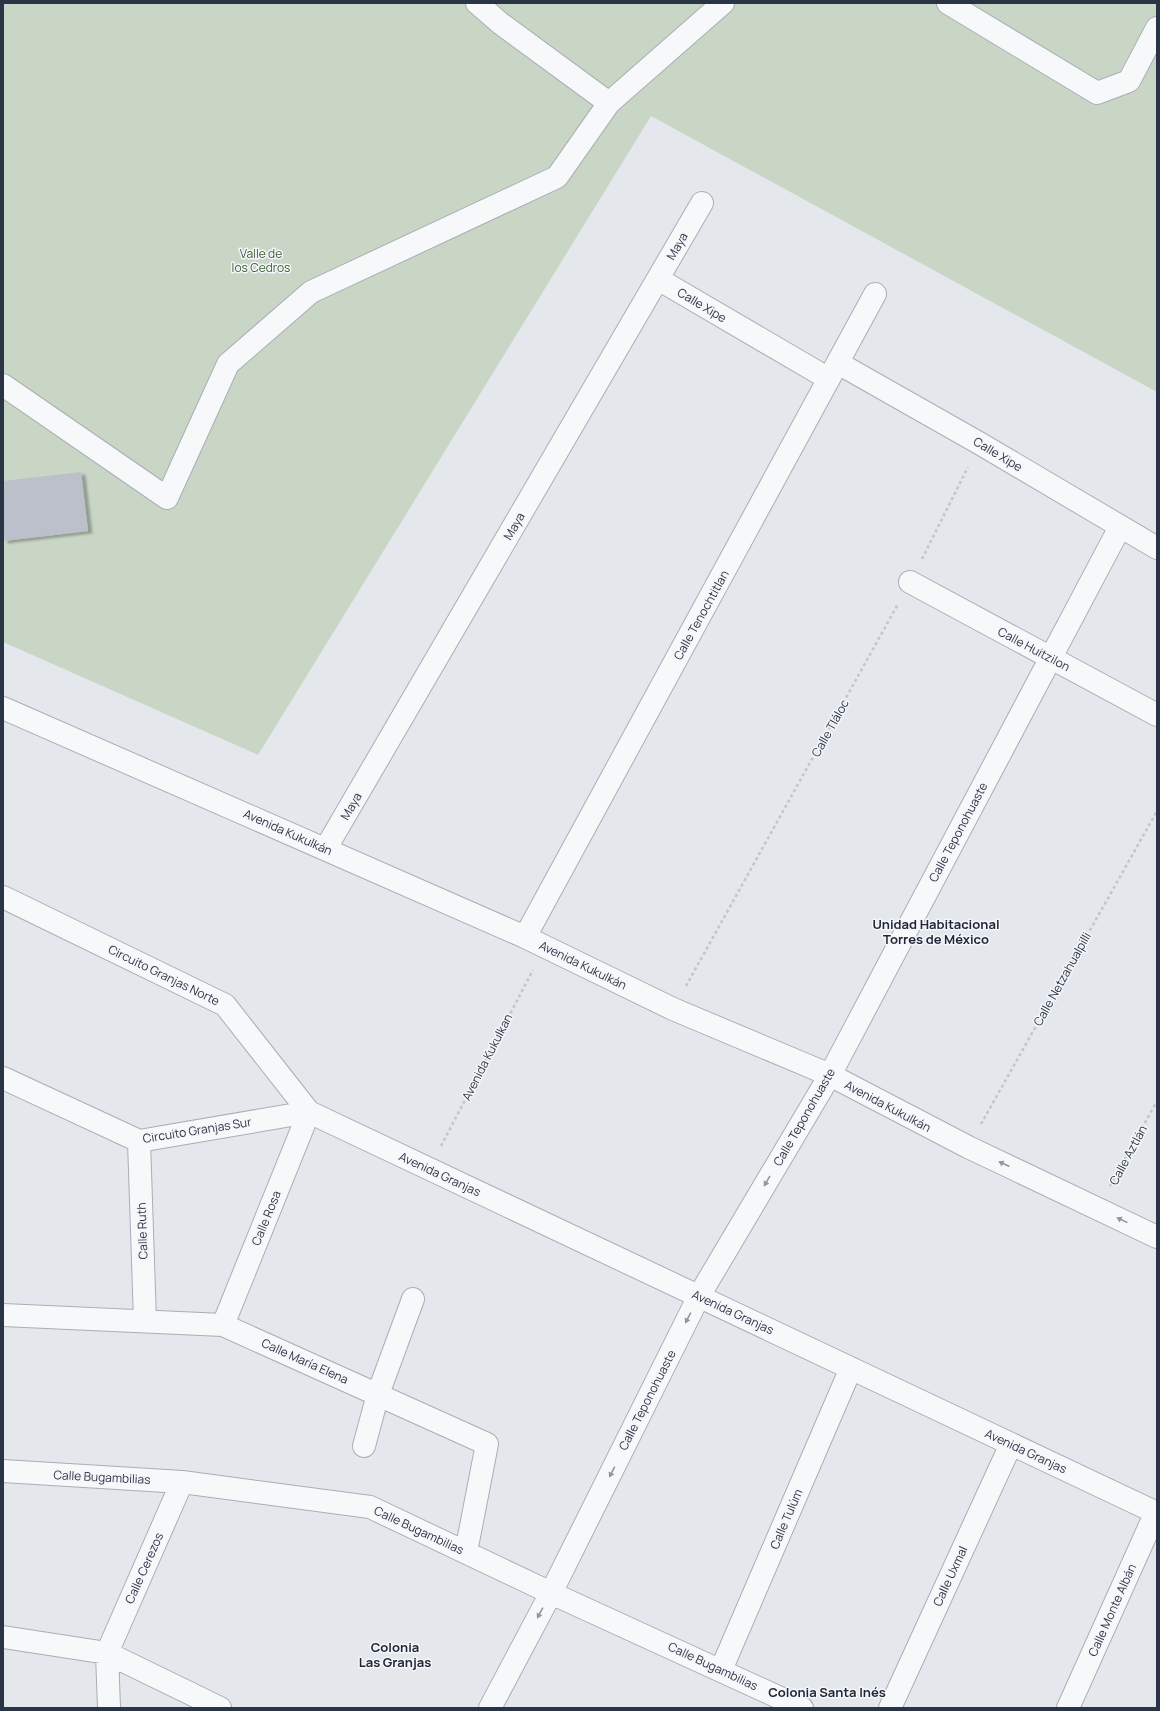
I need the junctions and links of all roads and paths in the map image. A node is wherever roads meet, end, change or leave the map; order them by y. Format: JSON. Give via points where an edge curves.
{"nodes":[{"id":1,"x":476,"y":3,"type":"edge"},
{"id":2,"x":724,"y":3,"type":"edge"},
{"id":3,"x":948,"y":3,"type":"edge"},
{"id":4,"x":1157,"y":28,"type":"edge"},
{"id":5,"x":609,"y":103,"type":"junction"},
{"id":6,"x":702,"y":203,"type":"dead end"},
{"id":7,"x":658,"y":278,"type":"junction"},
{"id":8,"x":875,"y":294,"type":"dead end"},
{"id":9,"x":834,"y":371,"type":"junction"},
{"id":10,"x":3,"y":385,"type":"edge"},
{"id":11,"x":979,"y":443,"type":"junction"},
{"id":12,"x":1120,"y":527,"type":"junction"},
{"id":13,"x":1157,"y":548,"type":"edge"},
{"id":14,"x":910,"y":582,"type":"junction"},
{"id":15,"x":1050,"y":657,"type":"junction"},
{"id":16,"x":3,"y":708,"type":"edge"},
{"id":17,"x":1157,"y":715,"type":"edge"},
{"id":18,"x":1157,"y":811,"type":"edge"},
{"id":19,"x":326,"y":848,"type":"junction"},
{"id":20,"x":3,"y":897,"type":"edge"},
{"id":21,"x":526,"y":937,"type":"junction"},
{"id":22,"x":545,"y":946,"type":"junction"},
{"id":23,"x":673,"y":1009,"type":"junction"},
{"id":24,"x":830,"y":1075,"type":"junction"},
{"id":25,"x":3,"y":1078,"type":"edge"},
{"id":26,"x":1157,"y":1101,"type":"edge"},
{"id":27,"x":309,"y":1112,"type":"junction"},
{"id":28,"x":139,"y":1140,"type":"junction"},
{"id":29,"x":968,"y":1147,"type":"junction"},
{"id":30,"x":430,"y":1169,"type":"junction"},
{"id":31,"x":1099,"y":1208,"type":"junction"},
{"id":32,"x":1157,"y":1237,"type":"edge"},
{"id":33,"x":699,"y":1296,"type":"junction"},
{"id":34,"x":413,"y":1299,"type":"dead end"},
{"id":35,"x":3,"y":1316,"type":"edge"},
{"id":36,"x":145,"y":1321,"type":"junction"},
{"id":37,"x":223,"y":1325,"type":"junction"},
{"id":38,"x":851,"y":1368,"type":"junction"},
{"id":39,"x":378,"y":1394,"type":"junction"},
{"id":40,"x":1011,"y":1444,"type":"junction"},
{"id":41,"x":364,"y":1446,"type":"dead end"},
{"id":42,"x":3,"y":1471,"type":"edge"},
{"id":43,"x":182,"y":1482,"type":"junction"},
{"id":44,"x":1156,"y":1513,"type":"edge"},
{"id":45,"x":466,"y":1552,"type":"junction"},
{"id":46,"x":551,"y":1593,"type":"junction"},
{"id":47,"x":3,"y":1637,"type":"edge"},
{"id":48,"x":107,"y":1653,"type":"junction"},
{"id":49,"x":721,"y":1670,"type":"junction"},
{"id":50,"x":109,"y":1708,"type":"edge"},
{"id":51,"x":220,"y":1708,"type":"edge"},
{"id":52,"x":490,"y":1708,"type":"edge"},
{"id":53,"x":802,"y":1708,"type":"edge"},
{"id":54,"x":890,"y":1708,"type":"edge"},
{"id":55,"x":1068,"y":1708,"type":"edge"}],
"edges":[{"from":1,"to":5,"type":"street"},
{"from":2,"to":5,"type":"street"},
{"from":3,"to":4,"type":"street","via":[[1096,93],[1129,81]]},
{"from":5,"to":10,"type":"street","via":[[557,177],[311,292],[228,364],[167,498]]},
{"from":6,"to":7,"type":"street","name":"Maya"},
{"from":7,"to":9,"type":"street","name":"Calle Xipe"},
{"from":7,"to":19,"type":"street","name":"Maya"},
{"from":8,"to":9,"type":"street","name":"Calle Tenochtitlan"},
{"from":9,"to":11,"type":"street","name":"Calle Xipe"},
{"from":9,"to":21,"type":"street","name":"Calle Tenochtitlan"},
{"from":11,"to":12,"type":"street","name":"Calle Xipe"},
{"from":11,"to":14,"type":"path","name":"Calle Tláloc"},
{"from":12,"to":13,"type":"street","name":"Calle Xipe"},
{"from":12,"to":15,"type":"street","name":"Calle Teponohuaste"},
{"from":14,"to":15,"type":"street","name":"Calle Huitzilon"},
{"from":14,"to":23,"type":"path","name":"Calle Tláloc"},
{"from":15,"to":17,"type":"street","name":"Calle Huitzilon"},
{"from":15,"to":24,"type":"street","name":"Calle Teponohuaste"},
{"from":16,"to":19,"type":"street","name":"Avenida Kukulkán"},
{"from":18,"to":29,"type":"path","name":"Calle Netzahualpilli"},
{"from":19,"to":21,"type":"street","name":"Avenida Kukulkán"},
{"from":20,"to":27,"type":"street","name":"Circuito Granjas Norte","via":[[225,1005]]},
{"from":21,"to":22,"type":"street","name":"Avenida Kukulkán"},
{"from":22,"to":23,"type":"street","name":"Avenida Kukulkán"},
{"from":22,"to":30,"type":"path","name":"Avenida Kukulkan"},
{"from":23,"to":24,"type":"street","name":"Avenida Kukulkán"},
{"from":24,"to":29,"type":"street","name":"Avenida Kukulkán"},
{"from":24,"to":33,"type":"street","name":"Calle Teponohuaste","one_way":true},
{"from":25,"to":28,"type":"street","name":"Circuito Granjas Sur"},
{"from":26,"to":31,"type":"path","name":"Calle Aztlán"},
{"from":27,"to":28,"type":"street","name":"Circuito Granjas Sur"},
{"from":27,"to":30,"type":"street","name":"Avenida Granjas"},
{"from":27,"to":37,"type":"street","name":"Calle Rosa"},
{"from":28,"to":36,"type":"street","name":"Calle Ruth"},
{"from":31,"to":29,"type":"street","name":"Avenida Kukulkán","one_way":true},
{"from":30,"to":33,"type":"street","name":"Avenida Granjas"},
{"from":32,"to":31,"type":"street","name":"Avenida Kukulkán","one_way":true},
{"from":33,"to":38,"type":"street","name":"Avenida Granjas"},
{"from":33,"to":46,"type":"street","name":"Calle Teponohuaste","one_way":true},
{"from":34,"to":39,"type":"street"},
{"from":35,"to":36,"type":"street","name":"Calle María Elena"},
{"from":36,"to":37,"type":"street","name":"Calle María Elena"},
{"from":37,"to":39,"type":"street","name":"Calle María Elena"},
{"from":38,"to":40,"type":"street","name":"Avenida Granjas"},
{"from":38,"to":49,"type":"street","name":"Calle Tulúm"},
{"from":39,"to":41,"type":"street"},
{"from":39,"to":45,"type":"street","name":"Calle María Elena","via":[[487,1444]]},
{"from":40,"to":44,"type":"street","name":"Avenida Granjas"},
{"from":40,"to":54,"type":"street","name":"Calle Uxmal"},
{"from":42,"to":43,"type":"street","name":"Calle Bugambilias"},
{"from":43,"to":45,"type":"street","name":"Calle Bugambilias","via":[[370,1507]]},
{"from":43,"to":48,"type":"street","name":"Calle Cerezos"},
{"from":44,"to":55,"type":"street","name":"Calle Monte Albán"},
{"from":45,"to":46,"type":"street","name":"Calle Bugambilias"},
{"from":46,"to":49,"type":"street","name":"Calle Bugambilias"},
{"from":46,"to":52,"type":"street","name":"Calle Teponohuaste","one_way":true},
{"from":47,"to":48,"type":"street"},
{"from":48,"to":50,"type":"street"},
{"from":48,"to":51,"type":"street"},
{"from":49,"to":53,"type":"street","name":"Calle Bugambilias"}]}
